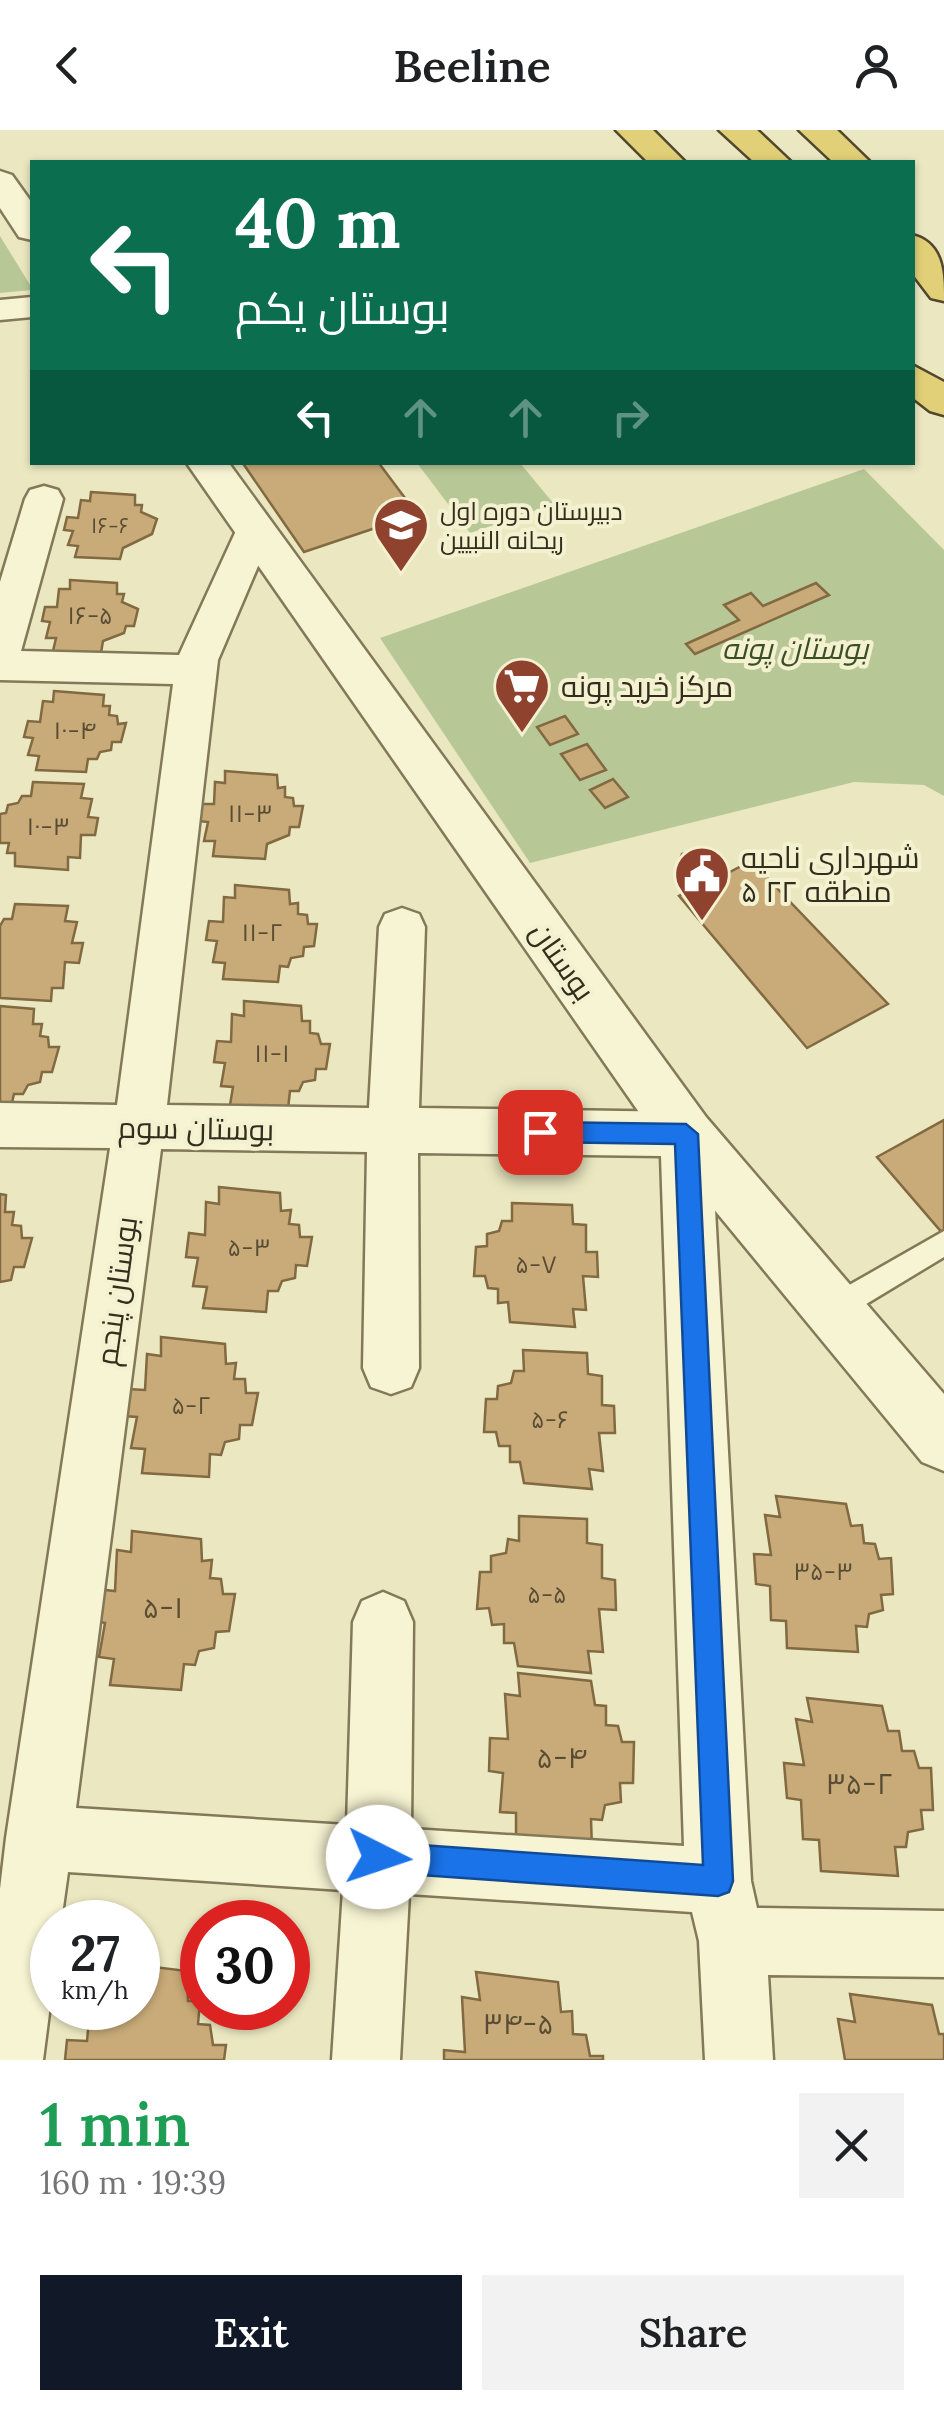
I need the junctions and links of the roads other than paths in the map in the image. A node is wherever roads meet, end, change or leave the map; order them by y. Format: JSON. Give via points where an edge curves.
{"nodes":[{"id":1,"x":633,"y":130,"type":"edge"},
{"id":2,"x":736,"y":130,"type":"edge"},
{"id":3,"x":816,"y":130,"type":"edge"},
{"id":4,"x":666,"y":160,"type":"edge"},
{"id":5,"x":772,"y":160,"type":"edge"},
{"id":6,"x":851,"y":160,"type":"edge"},
{"id":7,"x":0,"y":182,"type":"edge"},
{"id":8,"x":30,"y":226,"type":"edge"},
{"id":9,"x":915,"y":250,"type":"edge"},
{"id":10,"x":915,"y":275,"type":"edge"},
{"id":11,"x":944,"y":290,"type":"edge"},
{"id":12,"x":944,"y":298,"type":"edge"},
{"id":13,"x":30,"y":307,"type":"edge"},
{"id":14,"x":0,"y":310,"type":"edge"},
{"id":15,"x":915,"y":379,"type":"edge"},
{"id":16,"x":944,"y":402,"type":"edge"},
{"id":17,"x":208,"y":465,"type":"edge"},
{"id":18,"x":44,"y":498,"type":"dead end"},
{"id":19,"x":254,"y":531,"type":"junction"},
{"id":20,"x":0,"y":651,"type":"edge"},
{"id":21,"x":0,"y":665,"type":"edge"},
{"id":22,"x":196,"y":670,"type":"junction"},
{"id":23,"x":402,"y":926,"type":"dead end"},
{"id":24,"x":0,"y":1126,"type":"edge"},
{"id":25,"x":139,"y":1128,"type":"junction"},
{"id":26,"x":393,"y":1130,"type":"junction"},
{"id":27,"x":686,"y":1134,"type":"junction"},
{"id":28,"x":944,"y":1243,"type":"edge"},
{"id":29,"x":833,"y":1309,"type":"junction"},
{"id":30,"x":392,"y":1368,"type":"dead end"},
{"id":31,"x":944,"y":1440,"type":"edge"},
{"id":32,"x":382,"y":1622,"type":"dead end"},
{"id":33,"x":38,"y":1838,"type":"junction"},
{"id":34,"x":378,"y":1857,"type":"junction"},
{"id":35,"x":725,"y":1911,"type":"junction"},
{"id":36,"x":13,"y":1924,"type":"edge"},
{"id":37,"x":944,"y":1944,"type":"edge"},
{"id":38,"x":9,"y":2060,"type":"edge"},
{"id":39,"x":366,"y":2060,"type":"edge"},
{"id":40,"x":739,"y":2060,"type":"edge"}],
"edges":[{"from":1,"to":4,"type":"highway"},
{"from":2,"to":5,"type":"highway"},
{"from":3,"to":6,"type":"highway"},
{"from":7,"to":8,"type":"street"},
{"from":9,"to":11,"type":"highway"},
{"from":10,"to":12,"type":"highway"},
{"from":13,"to":14,"type":"street"},
{"from":15,"to":16,"type":"highway"},
{"from":17,"to":19,"type":"street","name":"بوستان"},
{"from":18,"to":20,"type":"street"},
{"from":19,"to":22,"type":"street","name":"بوستان پنجم"},
{"from":19,"to":27,"type":"street","name":"بوستان"},
{"from":21,"to":22,"type":"street"},
{"from":22,"to":25,"type":"street","name":"بوستان پنجم"},
{"from":23,"to":26,"type":"street"},
{"from":24,"to":25,"type":"street","name":"بوستان سوم"},
{"from":25,"to":26,"type":"street","name":"بوستان سوم"},
{"from":25,"to":33,"type":"street","name":"بوستان پنجم"},
{"from":26,"to":27,"type":"street","name":"بوستان سوم"},
{"from":26,"to":30,"type":"street"},
{"from":27,"to":29,"type":"street","name":"بوستان"},
{"from":27,"to":35,"type":"street"},
{"from":28,"to":29,"type":"lane"},
{"from":29,"to":31,"type":"street","name":"بوستان"},
{"from":32,"to":34,"type":"street"},
{"from":33,"to":34,"type":"street"},
{"from":33,"to":36,"type":"street","name":"بوستان پنجم"},
{"from":34,"to":35,"type":"street"},
{"from":34,"to":39,"type":"street"},
{"from":35,"to":37,"type":"street"},
{"from":35,"to":40,"type":"street"},
{"from":36,"to":38,"type":"street","name":"بوستان پنجم"}]}
